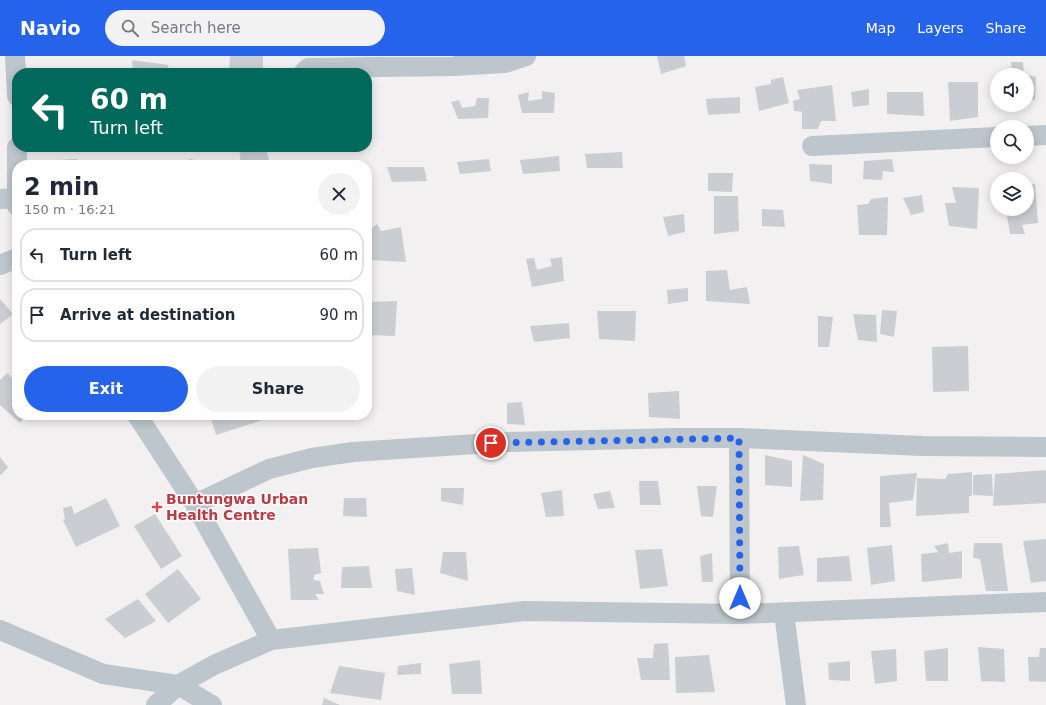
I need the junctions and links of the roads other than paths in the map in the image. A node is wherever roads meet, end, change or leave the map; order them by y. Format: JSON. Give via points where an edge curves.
{"nodes":[{"id":1,"x":15,"y":56,"type":"edge"},
{"id":2,"x":526,"y":56,"type":"edge"},
{"id":3,"x":306,"y":66,"type":"edge"},
{"id":4,"x":16,"y":68,"type":"edge"},
{"id":5,"x":1046,"y":135,"type":"edge"},
{"id":6,"x":1034,"y":136,"type":"edge"},
{"id":7,"x":990,"y":137,"type":"edge"},
{"id":8,"x":812,"y":146,"type":"dead end"},
{"id":9,"x":12,"y":260,"type":"edge"},
{"id":10,"x":0,"y":265,"type":"edge"},
{"id":11,"x":140,"y":420,"type":"edge"},
{"id":12,"x":739,"y":438,"type":"junction"},
{"id":13,"x":1046,"y":447,"type":"edge"},
{"id":14,"x":195,"y":504,"type":"junction"},
{"id":15,"x":1046,"y":602,"type":"edge"},
{"id":16,"x":784,"y":612,"type":"junction"},
{"id":17,"x":740,"y":614,"type":"junction"},
{"id":18,"x":0,"y":630,"type":"edge"},
{"id":19,"x":271,"y":640,"type":"junction"},
{"id":20,"x":178,"y":685,"type":"junction"},
{"id":21,"x":156,"y":705,"type":"edge"},
{"id":22,"x":212,"y":705,"type":"edge"},
{"id":23,"x":796,"y":705,"type":"edge"}],
"edges":[{"from":1,"to":4,"type":"street"},
{"from":2,"to":3,"type":"street","via":[[505,63],[490,64]]},
{"from":5,"to":6,"type":"street"},
{"from":7,"to":8,"type":"street"},
{"from":9,"to":10,"type":"street"},
{"from":11,"to":14,"type":"street"},
{"from":12,"to":13,"type":"street","via":[[923,446]]},
{"from":12,"to":14,"type":"street","via":[[507,442],[353,452],[312,458],[269,469]]},
{"from":12,"to":17,"type":"street"},
{"from":14,"to":19,"type":"street"},
{"from":15,"to":16,"type":"street"},
{"from":16,"to":17,"type":"street"},
{"from":16,"to":23,"type":"street"},
{"from":17,"to":19,"type":"street","via":[[524,611]]},
{"from":18,"to":20,"type":"street","via":[[103,674]]},
{"from":19,"to":20,"type":"street","via":[[214,665]]},
{"from":20,"to":21,"type":"street"},
{"from":20,"to":22,"type":"street"}]}
